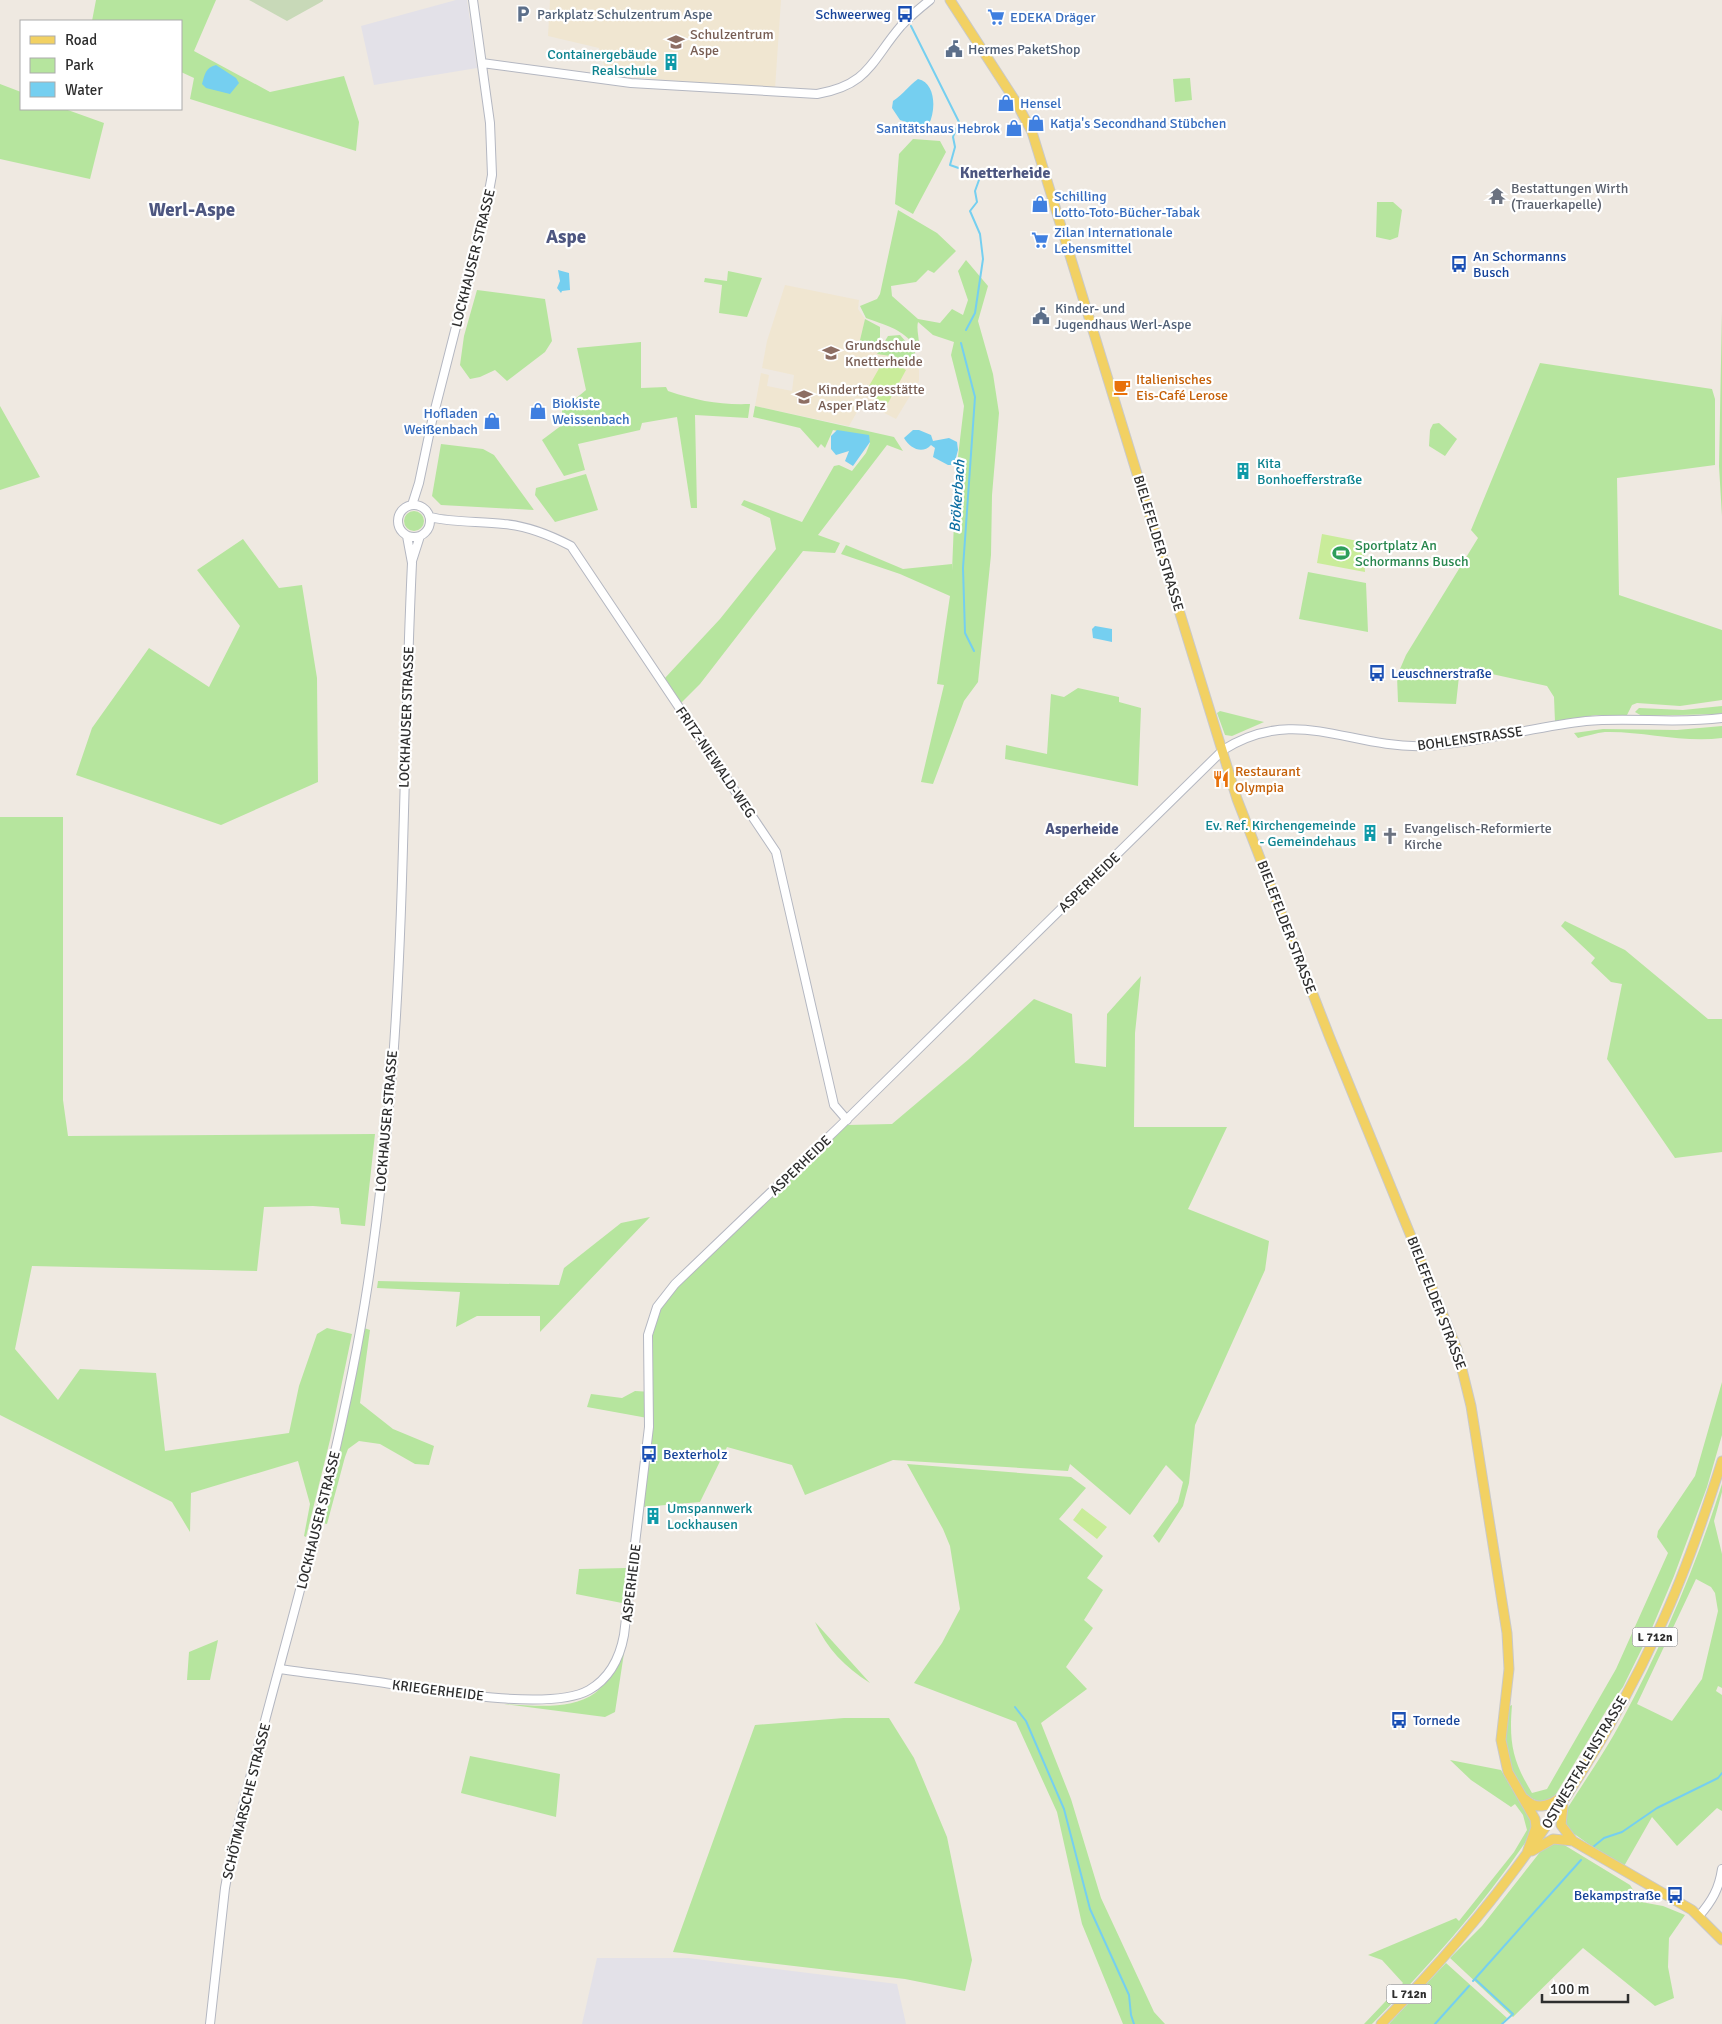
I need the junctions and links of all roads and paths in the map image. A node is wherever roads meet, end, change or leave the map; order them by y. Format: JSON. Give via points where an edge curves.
{"nodes":[{"id":1,"x":473,"y":0,"type":"edge"},
{"id":2,"x":930,"y":0,"type":"edge"},
{"id":3,"x":950,"y":0,"type":"edge"},
{"id":4,"x":482,"y":63,"type":"junction"},
{"id":5,"x":420,"y":483,"type":"junction"},
{"id":6,"x":412,"y":505,"type":"junction"},
{"id":7,"x":422,"y":506,"type":"junction"},
{"id":8,"x":430,"y":516,"type":"junction"},
{"id":9,"x":448,"y":522,"type":"junction"},
{"id":10,"x":430,"y":527,"type":"junction"},
{"id":11,"x":407,"y":536,"type":"junction"},
{"id":12,"x":420,"y":536,"type":"junction"},
{"id":13,"x":412,"y":563,"type":"junction"},
{"id":14,"x":1722,"y":718,"type":"edge"},
{"id":15,"x":1223,"y":750,"type":"junction"},
{"id":16,"x":847,"y":1120,"type":"junction"},
{"id":17,"x":1722,"y":1461,"type":"edge"},
{"id":18,"x":279,"y":1669,"type":"junction"},
{"id":19,"x":595,"y":1686,"type":"joint"},
{"id":20,"x":1518,"y":1792,"type":"junction"},
{"id":21,"x":1568,"y":1792,"type":"junction"},
{"id":22,"x":1573,"y":1841,"type":"junction"},
{"id":23,"x":1527,"y":1854,"type":"junction"},
{"id":24,"x":1722,"y":1869,"type":"edge"},
{"id":25,"x":1699,"y":1916,"type":"junction"},
{"id":26,"x":1722,"y":1940,"type":"edge"},
{"id":27,"x":210,"y":2024,"type":"edge"},
{"id":28,"x":1380,"y":2024,"type":"edge"}],
"edges":[{"from":1,"to":4,"type":"street","name":"LOCKHAUSER STRASSE"},
{"from":2,"to":4,"type":"street","via":[[901,26],[863,75],[845,86],[817,94],[631,83]]},
{"from":3,"to":15,"type":"main road","name":"BIELEFELDER STRASSE","via":[[1032,132]]},
{"from":4,"to":5,"type":"street","name":"LOCKHAUSER STRASSE","via":[[492,140],[489,198],[432,421]]},
{"from":5,"to":6,"type":"street","name":"LOCKHAUSER STRASSE"},
{"from":5,"to":7,"type":"street","name":"LOCKHAUSER STRASSE"},
{"from":6,"to":7,"type":"street"},
{"from":6,"to":11,"type":"street","via":[[403,509],[398,518],[400,528]]},
{"from":7,"to":8,"type":"street"},
{"from":8,"to":9,"type":"street","name":"FRITZ-NIEWALD-WEG"},
{"from":8,"to":10,"type":"street"},
{"from":9,"to":10,"type":"street","name":"FRITZ-NIEWALD-WEG"},
{"from":9,"to":16,"type":"street","name":"FRITZ-NIEWALD-WEG","via":[[506,524],[547,534],[571,546],[730,783],[776,852],[834,1105]]},
{"from":10,"to":12,"type":"street"},
{"from":11,"to":12,"type":"street"},
{"from":11,"to":13,"type":"street","name":"LOCKHAUSER STRASSE"},
{"from":12,"to":13,"type":"street","name":"LOCKHAUSER STRASSE"},
{"from":13,"to":18,"type":"street","name":"LOCKHAUSER STRASSE","via":[[397,987],[391,1087],[377,1215],[337,1442]]},
{"from":14,"to":15,"type":"street","name":"BOHLENSTRASSE","via":[[1587,721],[1426,746],[1281,728],[1260,732]]},
{"from":15,"to":16,"type":"street","name":"ASPERHEIDE"},
{"from":15,"to":20,"type":"main road","name":"BIELEFELDER STRASSE","via":[[1237,799],[1270,886],[1457,1349],[1471,1406],[1507,1633],[1509,1669],[1501,1740],[1504,1760]]},
{"from":16,"to":19,"type":"street","name":"ASPERHEIDE","via":[[676,1284],[658,1307],[647,1345],[648,1427],[624,1635],[614,1664]]},
{"from":17,"to":21,"type":"main road","name":"OSTWESTFALENSTRASSE","number":"L 712n","via":[[1689,1558],[1661,1626]]},
{"from":18,"to":19,"type":"street","name":"KRIEGERHEIDE","via":[[524,1699],[565,1698]]},
{"from":18,"to":27,"type":"street","name":"SCHÖTMARSCHE STRASSE","via":[[232,1850]]},
{"from":20,"to":21,"type":"main road","via":[[1539,1806],[1556,1801]]},
{"from":20,"to":23,"type":"main road","name":"BIELEFELDER STRASSE","via":[[1535,1819],[1536,1827]]},
{"from":21,"to":22,"type":"main road","via":[[1560,1820],[1562,1829]]},
{"from":21,"to":23,"type":"main road","name":"OSTWESTFALENSTRASSE","number":"L 712n"},
{"from":22,"to":23,"type":"main road","via":[[1547,1840]]},
{"from":22,"to":25,"type":"main road"},
{"from":23,"to":28,"type":"main road","name":"OSTWESTFALENSTRASSE","number":"L 712n","via":[[1437,1964]]},
{"from":24,"to":25,"type":"street","via":[[1719,1888]]},
{"from":25,"to":26,"type":"main road"}]}
